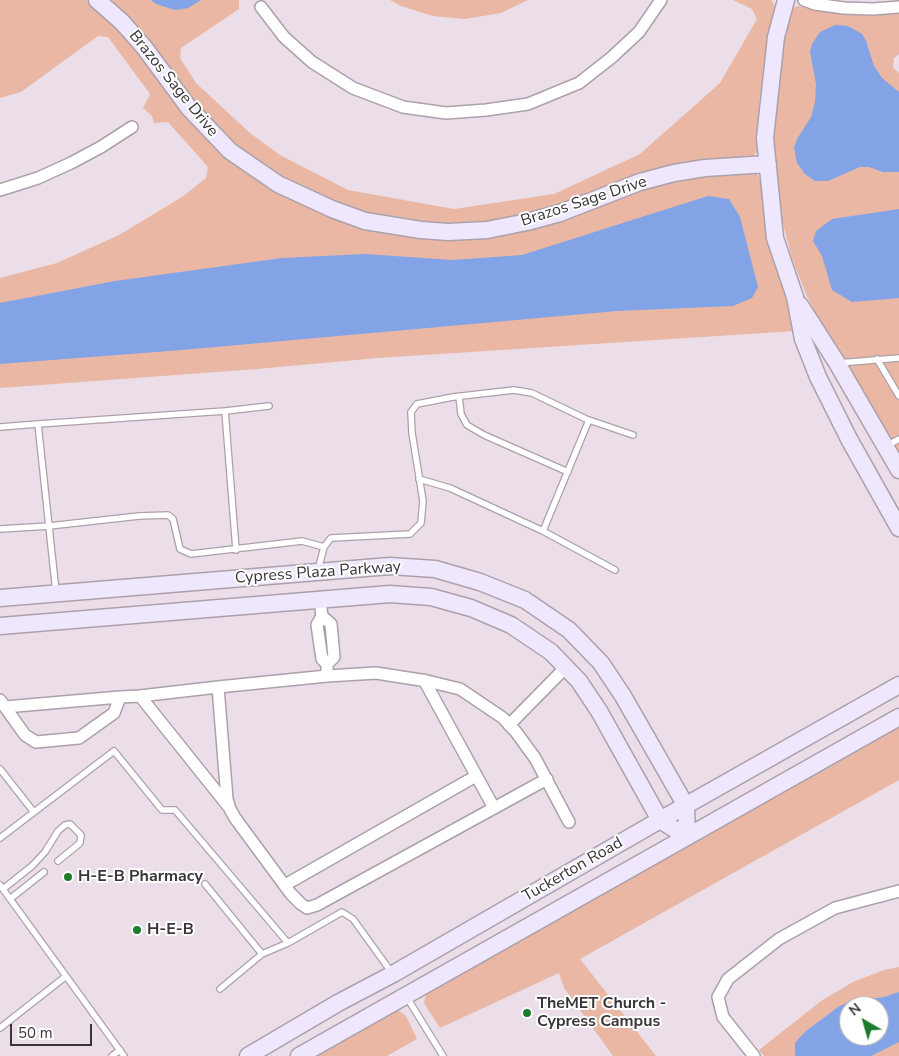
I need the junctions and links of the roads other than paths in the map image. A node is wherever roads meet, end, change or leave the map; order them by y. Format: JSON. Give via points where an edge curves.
{"nodes":[{"id":1,"x":97,"y":0,"type":"edge"},
{"id":2,"x":661,"y":0,"type":"edge"},
{"id":3,"x":786,"y":0,"type":"edge"},
{"id":4,"x":804,"y":0,"type":"edge"},
{"id":5,"x":261,"y":7,"type":"dead end"},
{"id":6,"x":899,"y":7,"type":"edge"},
{"id":7,"x":132,"y":127,"type":"dead end"},
{"id":8,"x":768,"y":164,"type":"junction"},
{"id":9,"x":0,"y":190,"type":"edge"},
{"id":10,"x":794,"y":297,"type":"junction"},
{"id":11,"x":899,"y":358,"type":"edge"},
{"id":12,"x":878,"y":359,"type":"junction"},
{"id":13,"x":837,"y":363,"type":"junction"},
{"id":14,"x":459,"y":396,"type":"junction"},
{"id":15,"x":899,"y":396,"type":"edge"},
{"id":16,"x":269,"y":406,"type":"dead end"},
{"id":17,"x":225,"y":411,"type":"junction"},
{"id":18,"x":589,"y":420,"type":"junction"},
{"id":19,"x":38,"y":424,"type":"junction"},
{"id":20,"x":0,"y":427,"type":"edge"},
{"id":21,"x":633,"y":435,"type":"dead end"},
{"id":22,"x":892,"y":443,"type":"edge"},
{"id":23,"x":899,"y":470,"type":"edge"},
{"id":24,"x":568,"y":472,"type":"junction"},
{"id":25,"x":419,"y":479,"type":"junction"},
{"id":26,"x":49,"y":526,"type":"junction"},
{"id":27,"x":899,"y":528,"type":"edge"},
{"id":28,"x":0,"y":529,"type":"edge"},
{"id":29,"x":543,"y":532,"type":"junction"},
{"id":30,"x":324,"y":547,"type":"junction"},
{"id":31,"x":236,"y":550,"type":"junction"},
{"id":32,"x":616,"y":570,"type":"dead end"},
{"id":33,"x":318,"y":572,"type":"junction"},
{"id":34,"x":56,"y":593,"type":"junction"},
{"id":35,"x":0,"y":598,"type":"edge"},
{"id":36,"x":320,"y":600,"type":"junction"},
{"id":37,"x":0,"y":626,"type":"edge"},
{"id":38,"x":586,"y":648,"type":"junction"},
{"id":39,"x":566,"y":667,"type":"junction"},
{"id":40,"x":327,"y":676,"type":"junction"},
{"id":41,"x":424,"y":680,"type":"junction"},
{"id":42,"x":899,"y":685,"type":"edge"},
{"id":43,"x":218,"y":687,"type":"junction"},
{"id":44,"x":140,"y":696,"type":"junction"},
{"id":45,"x":120,"y":697,"type":"junction"},
{"id":46,"x":3,"y":703,"type":"edge"},
{"id":47,"x":899,"y":716,"type":"edge"},
{"id":48,"x":509,"y":725,"type":"junction"},
{"id":49,"x":0,"y":770,"type":"edge"},
{"id":50,"x":476,"y":776,"type":"junction"},
{"id":51,"x":547,"y":779,"type":"junction"},
{"id":52,"x":686,"y":806,"type":"junction"},
{"id":53,"x":494,"y":808,"type":"junction"},
{"id":54,"x":230,"y":809,"type":"junction"},
{"id":55,"x":33,"y":811,"type":"junction"},
{"id":56,"x":660,"y":820,"type":"junction"},
{"id":57,"x":569,"y":822,"type":"dead end"},
{"id":58,"x":687,"y":837,"type":"junction"},
{"id":59,"x":0,"y":838,"type":"edge"},
{"id":60,"x":58,"y":861,"type":"dead end"},
{"id":61,"x":44,"y":872,"type":"dead end"},
{"id":62,"x":205,"y":884,"type":"dead end"},
{"id":63,"x":285,"y":886,"type":"junction"},
{"id":64,"x":1,"y":887,"type":"edge"},
{"id":65,"x":899,"y":891,"type":"edge"},
{"id":66,"x":10,"y":899,"type":"junction"},
{"id":67,"x":288,"y":943,"type":"junction"},
{"id":68,"x":262,"y":954,"type":"junction"},
{"id":69,"x":393,"y":974,"type":"junction"},
{"id":70,"x":65,"y":977,"type":"junction"},
{"id":71,"x":220,"y":988,"type":"dead end"},
{"id":72,"x":406,"y":995,"type":"junction"},
{"id":73,"x":0,"y":1028,"type":"edge"},
{"id":74,"x":120,"y":1050,"type":"junction"},
{"id":75,"x":112,"y":1056,"type":"edge"},
{"id":76,"x":124,"y":1056,"type":"edge"},
{"id":77,"x":248,"y":1056,"type":"edge"},
{"id":78,"x":299,"y":1056,"type":"edge"},
{"id":79,"x":443,"y":1056,"type":"edge"},
{"id":80,"x":754,"y":1056,"type":"edge"}],
"edges":[{"from":1,"to":8,"type":"street","name":"Brazos Sage Drive","via":[[122,22],[189,108],[230,151],[278,184],[365,221],[448,232],[487,230],[560,213],[640,182],[674,173]]},
{"from":2,"to":5,"type":"street","via":[[639,32],[579,83],[528,104],[446,113],[403,106],[353,88],[312,62],[284,37]]},
{"from":3,"to":8,"type":"street","via":[[774,55],[765,138]]},
{"from":4,"to":6,"type":"street","via":[[844,8]]},
{"from":7,"to":9,"type":"street","via":[[71,163]]},
{"from":8,"to":10,"type":"street","via":[[775,238]]},
{"from":10,"to":13,"type":"street"},
{"from":10,"to":27,"type":"street","via":[[818,377]]},
{"from":11,"to":12,"type":"lane"},
{"from":12,"to":13,"type":"lane"},
{"from":12,"to":15,"type":"lane"},
{"from":13,"to":22,"type":"street"},
{"from":14,"to":18,"type":"lane","via":[[514,390],[532,393]]},
{"from":14,"to":24,"type":"lane","via":[[461,414],[467,425]]},
{"from":14,"to":25,"type":"lane","via":[[416,404],[411,412]]},
{"from":16,"to":17,"type":"lane"},
{"from":17,"to":19,"type":"lane"},
{"from":17,"to":31,"type":"lane"},
{"from":18,"to":21,"type":"lane"},
{"from":18,"to":24,"type":"lane"},
{"from":19,"to":20,"type":"lane"},
{"from":19,"to":26,"type":"lane"},
{"from":22,"to":23,"type":"street"},
{"from":24,"to":29,"type":"lane"},
{"from":25,"to":29,"type":"lane","via":[[450,488]]},
{"from":25,"to":30,"type":"lane","via":[[420,523],[410,534],[331,538]]},
{"from":26,"to":28,"type":"lane"},
{"from":26,"to":31,"type":"lane","via":[[168,515],[173,519],[180,548],[191,554]]},
{"from":26,"to":34,"type":"lane"},
{"from":29,"to":32,"type":"lane"},
{"from":30,"to":31,"type":"lane","via":[[302,541]]},
{"from":30,"to":33,"type":"lane"},
{"from":33,"to":34,"type":"street","name":"Cypress Plaza Parkway"},
{"from":33,"to":36,"type":"street"},
{"from":33,"to":38,"type":"street","name":"Cypress Plaza Parkway","via":[[390,566],[435,569],[480,582],[524,600],[569,630]]},
{"from":34,"to":35,"type":"street","name":"Cypress Plaza Parkway"},
{"from":36,"to":37,"type":"street","name":"Cypress Plaza Parkway"},
{"from":36,"to":39,"type":"street","name":"Cypress Plaza Parkway","via":[[390,594],[430,597],[471,608],[511,625],[551,652]]},
{"from":36,"to":40,"type":"street","via":[[322,616],[317,625]]},
{"from":38,"to":39,"type":"street"},
{"from":38,"to":52,"type":"street","name":"Cypress Plaza Parkway","via":[[601,663],[623,696]]},
{"from":39,"to":48,"type":"street"},
{"from":39,"to":56,"type":"street","name":"Cypress Plaza Parkway","via":[[580,680]]},
{"from":40,"to":41,"type":"street","via":[[376,673]]},
{"from":40,"to":43,"type":"street"},
{"from":41,"to":48,"type":"street","via":[[460,690]]},
{"from":41,"to":50,"type":"street"},
{"from":42,"to":52,"type":"street","name":"Tuckerton Road"},
{"from":43,"to":44,"type":"street"},
{"from":43,"to":54,"type":"street"},
{"from":44,"to":45,"type":"street"},
{"from":44,"to":54,"type":"street"},
{"from":45,"to":46,"type":"street"},
{"from":45,"to":46,"type":"street","via":[[114,713],[80,738],[36,742],[25,735]]},
{"from":47,"to":58,"type":"street","name":"Tuckerton Road"},
{"from":48,"to":51,"type":"street"},
{"from":49,"to":55,"type":"lane"},
{"from":50,"to":53,"type":"street"},
{"from":50,"to":63,"type":"street"},
{"from":51,"to":53,"type":"street"},
{"from":51,"to":57,"type":"street"},
{"from":52,"to":56,"type":"street","name":"Tuckerton Road"},
{"from":52,"to":58,"type":"street","name":"Cypress Plaza Parkway"},
{"from":53,"to":63,"type":"street","via":[[318,905],[307,908]]},
{"from":54,"to":63,"type":"street"},
{"from":55,"to":59,"type":"lane"},
{"from":55,"to":67,"type":"lane","via":[[114,751],[162,810],[175,810]]},
{"from":56,"to":58,"type":"street","name":"Cypress Plaza Parkway"},
{"from":56,"to":69,"type":"street","name":"Tuckerton Road"},
{"from":58,"to":72,"type":"street","name":"Tuckerton Road"},
{"from":60,"to":64,"type":"lane","via":[[80,843],[81,835],[70,824],[58,831],[32,866]]},
{"from":61,"to":66,"type":"lane"},
{"from":62,"to":68,"type":"lane"},
{"from":64,"to":66,"type":"lane"},
{"from":65,"to":80,"type":"street","via":[[835,908],[779,939],[728,979],[718,997],[723,1017]]},
{"from":66,"to":70,"type":"lane"},
{"from":67,"to":68,"type":"lane"},
{"from":67,"to":69,"type":"lane","via":[[342,912],[352,919]]},
{"from":68,"to":71,"type":"lane"},
{"from":69,"to":72,"type":"street"},
{"from":69,"to":77,"type":"street","name":"Tuckerton Road"},
{"from":70,"to":73,"type":"lane"},
{"from":70,"to":74,"type":"lane"},
{"from":72,"to":78,"type":"street","name":"Tuckerton Road"},
{"from":72,"to":79,"type":"lane"},
{"from":74,"to":75,"type":"lane"},
{"from":74,"to":76,"type":"lane"}]}
